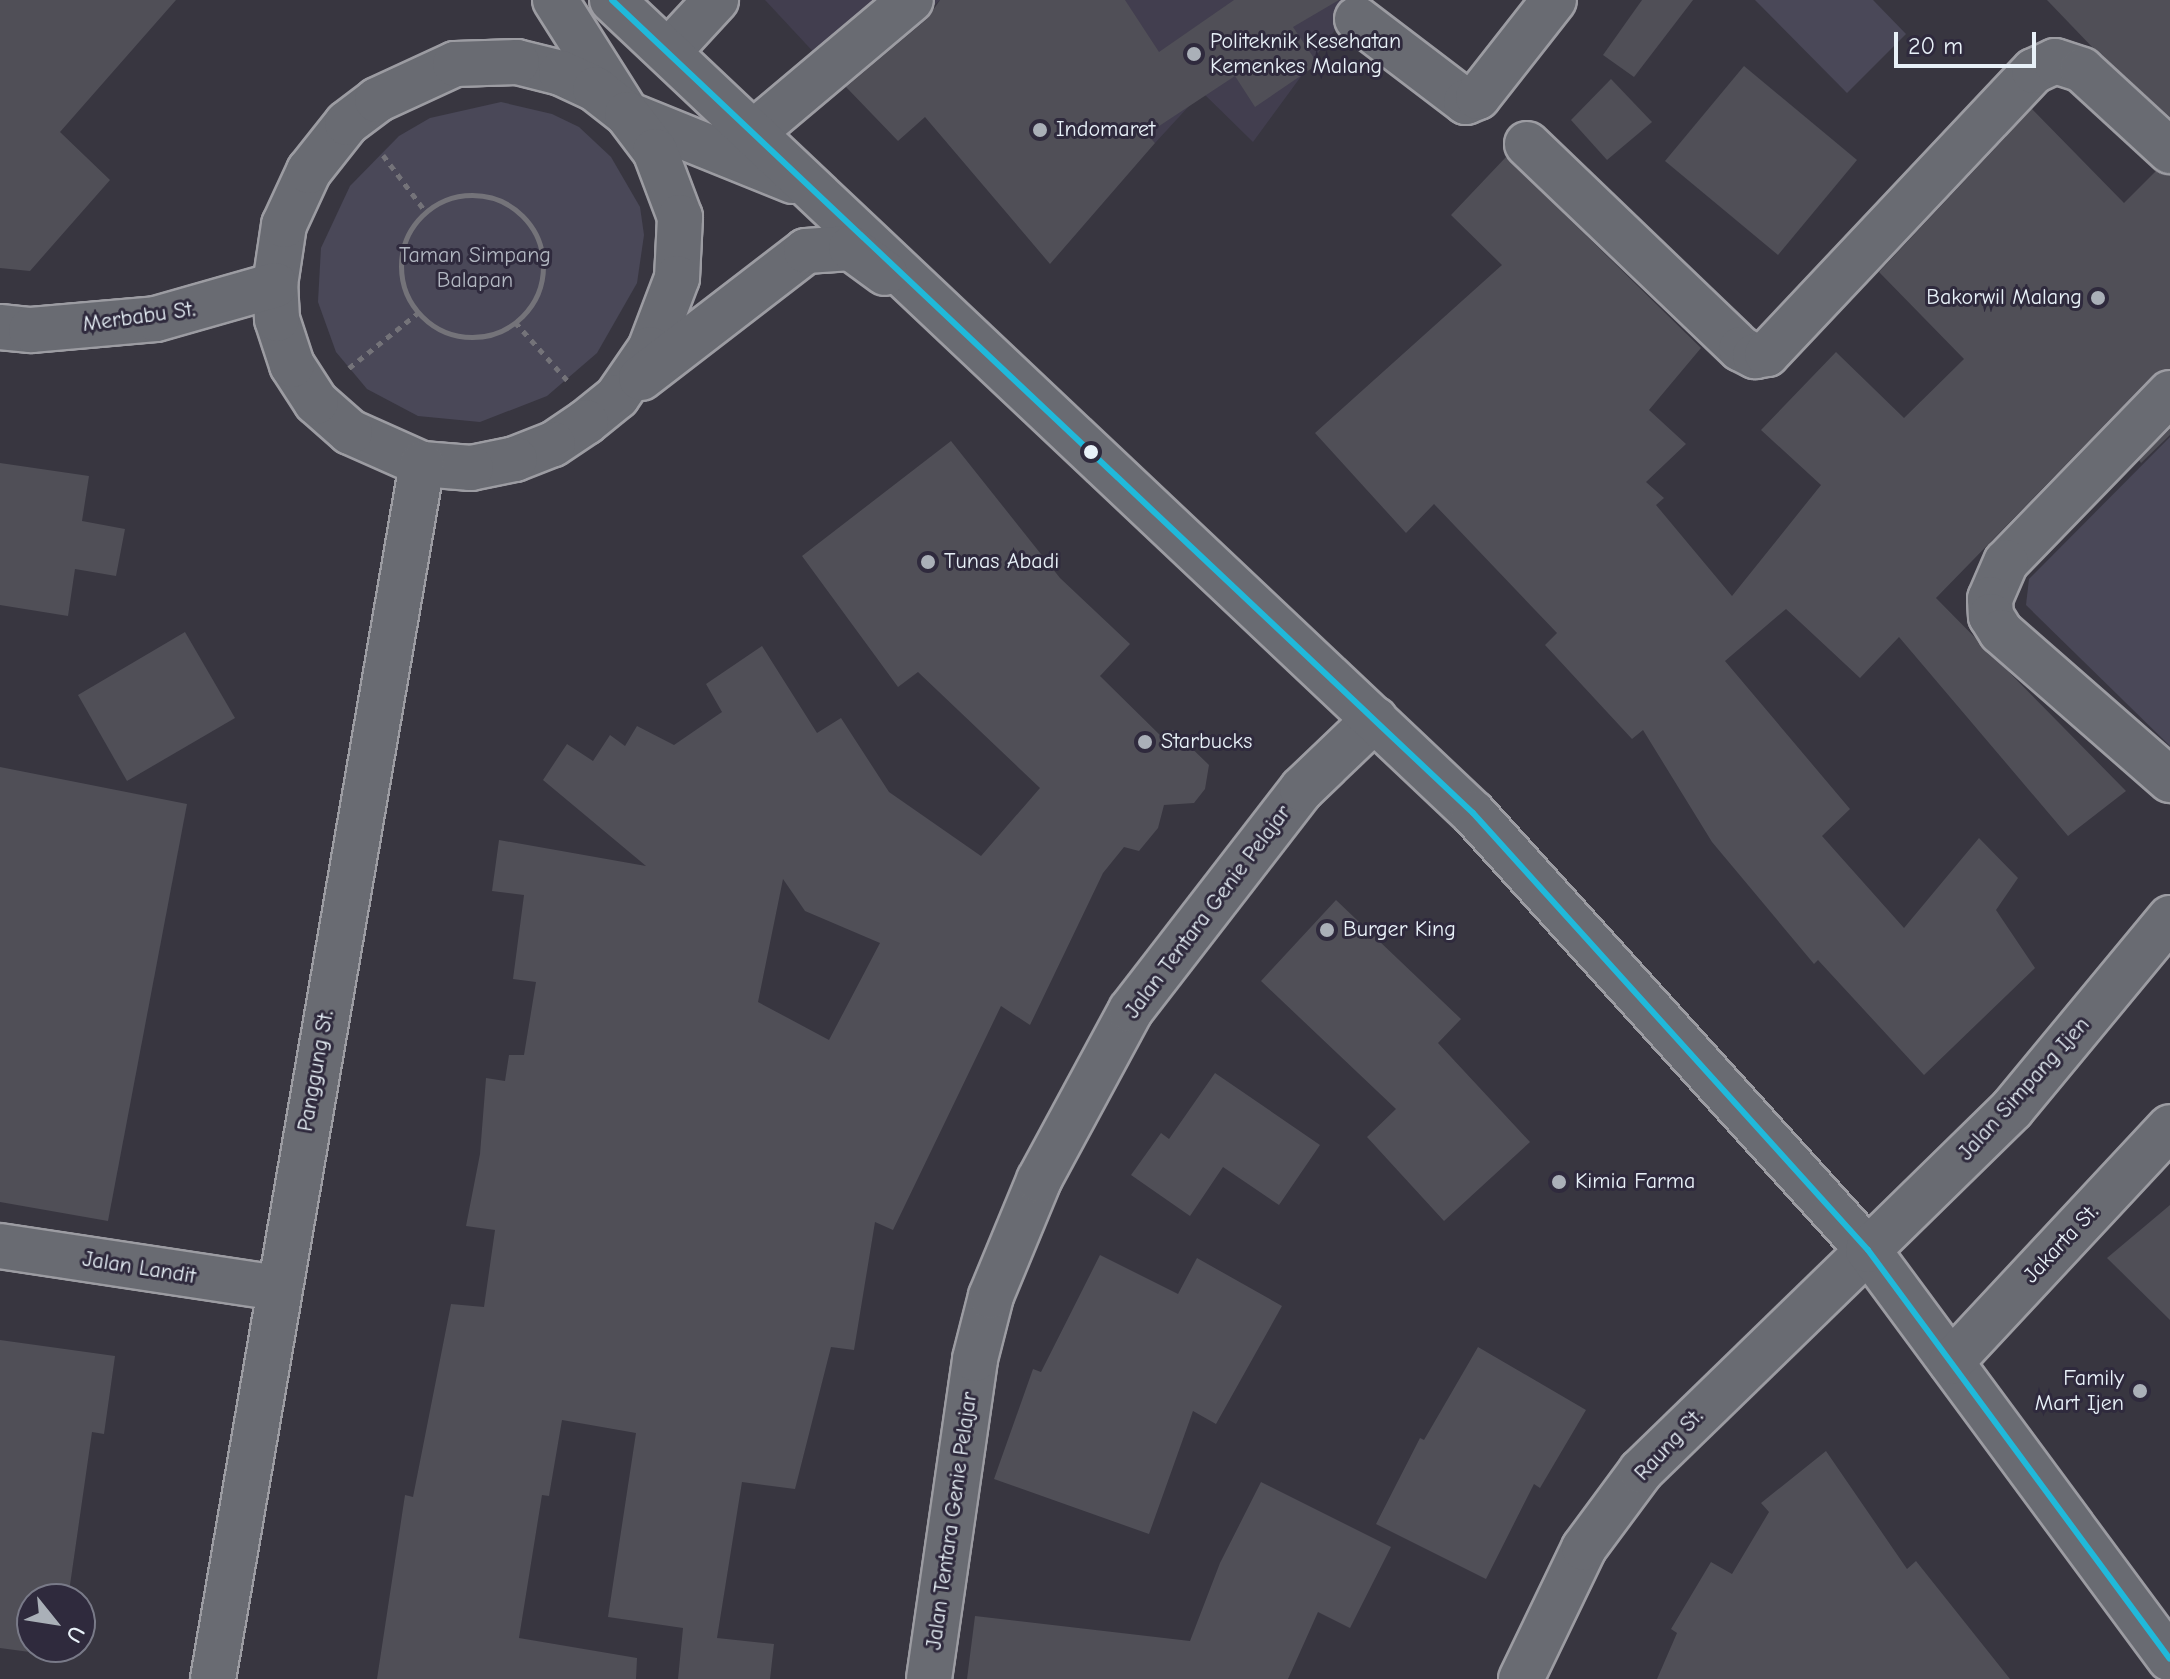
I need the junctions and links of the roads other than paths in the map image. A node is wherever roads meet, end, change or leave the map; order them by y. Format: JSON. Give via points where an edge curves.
{"nodes":[{"id":1,"x":555,"y":0,"type":"edge"},
{"id":2,"x":612,"y":0,"type":"edge"},
{"id":3,"x":716,"y":0,"type":"edge"},
{"id":4,"x":1554,"y":0,"type":"edge"},
{"id":5,"x":894,"y":6,"type":"edge"},
{"id":6,"x":1357,"y":19,"type":"dead end"},
{"id":7,"x":668,"y":52,"type":"junction"},
{"id":8,"x":627,"y":114,"type":"junction"},
{"id":9,"x":754,"y":132,"type":"junction"},
{"id":10,"x":1527,"y":144,"type":"dead end"},
{"id":11,"x":2170,"y":151,"type":"edge"},
{"id":12,"x":815,"y":190,"type":"junction"},
{"id":13,"x":275,"y":285,"type":"junction"},
{"id":14,"x":0,"y":327,"type":"edge"},
{"id":15,"x":957,"y":327,"type":"junction"},
{"id":16,"x":2170,"y":393,"type":"edge"},
{"id":17,"x":617,"y":397,"type":"junction"},
{"id":18,"x":422,"y":464,"type":"junction"},
{"id":19,"x":1375,"y":719,"type":"junction"},
{"id":20,"x":2170,"y":780,"type":"edge"},
{"id":21,"x":2170,"y":918,"type":"edge"},
{"id":22,"x":2170,"y":1127,"type":"edge"},
{"id":23,"x":0,"y":1246,"type":"edge"},
{"id":24,"x":1868,"y":1250,"type":"junction"},
{"id":25,"x":278,"y":1288,"type":"junction"},
{"id":26,"x":1951,"y":1362,"type":"junction"},
{"id":27,"x":2170,"y":1659,"type":"edge"},
{"id":28,"x":213,"y":1679,"type":"edge"},
{"id":29,"x":929,"y":1679,"type":"edge"},
{"id":30,"x":1521,"y":1679,"type":"edge"}],
"edges":[{"from":1,"to":8,"type":"main road"},
{"from":2,"to":7,"type":"main road"},
{"from":3,"to":7,"type":"main road"},
{"from":4,"to":6,"type":"main road","via":[[1478,97],[1466,102]]},
{"from":5,"to":9,"type":"main road"},
{"from":7,"to":9,"type":"main road"},
{"from":8,"to":12,"type":"main road"},
{"from":8,"to":13,"type":"main road","via":[[572,78],[517,62],[455,64],[417,79],[347,123],[309,171],[284,225]]},
{"from":8,"to":17,"type":"main road","via":[[655,151],[673,190],[681,246],[668,312]]},
{"from":9,"to":12,"type":"main road"},
{"from":10,"to":11,"type":"main road","via":[[1741,349],[1755,356],[1767,354],[2034,71],[2055,61],[2082,70]]},
{"from":12,"to":15,"type":"main road"},
{"from":13,"to":14,"type":"main road","name":"Merbabu St.","via":[[156,319],[31,330]]},
{"from":13,"to":18,"type":"main road","via":[[277,319],[292,365],[316,402],[350,432]]},
{"from":15,"to":17,"type":"main road","via":[[851,248],[806,251]]},
{"from":15,"to":19,"type":"main road"},
{"from":16,"to":20,"type":"main road","via":[[2006,562],[1990,599],[1991,616],[2001,632]]},
{"from":17,"to":18,"type":"main road","via":[[553,444],[515,459],[471,468]]},
{"from":18,"to":25,"type":"main road","name":"Panggung St."},
{"from":19,"to":24,"type":"main road","via":[[1473,813]]},
{"from":19,"to":29,"type":"main road","name":"Jalan Tentara Genie Pelajar","via":[[1302,789],[1131,1010],[1039,1180],[991,1296],[975,1359]]},
{"from":21,"to":24,"type":"main road","name":"Jalan Simpang Ijen","via":[[2012,1109]]},
{"from":22,"to":26,"type":"main road","name":"Jakarta St."},
{"from":23,"to":25,"type":"main road","name":"Jalan Landit"},
{"from":24,"to":26,"type":"main road"},
{"from":24,"to":30,"type":"main road","name":"Raung St.","via":[[1641,1471],[1584,1548]]},
{"from":25,"to":28,"type":"main road","name":"Panggung St."},
{"from":26,"to":27,"type":"main road"}]}
